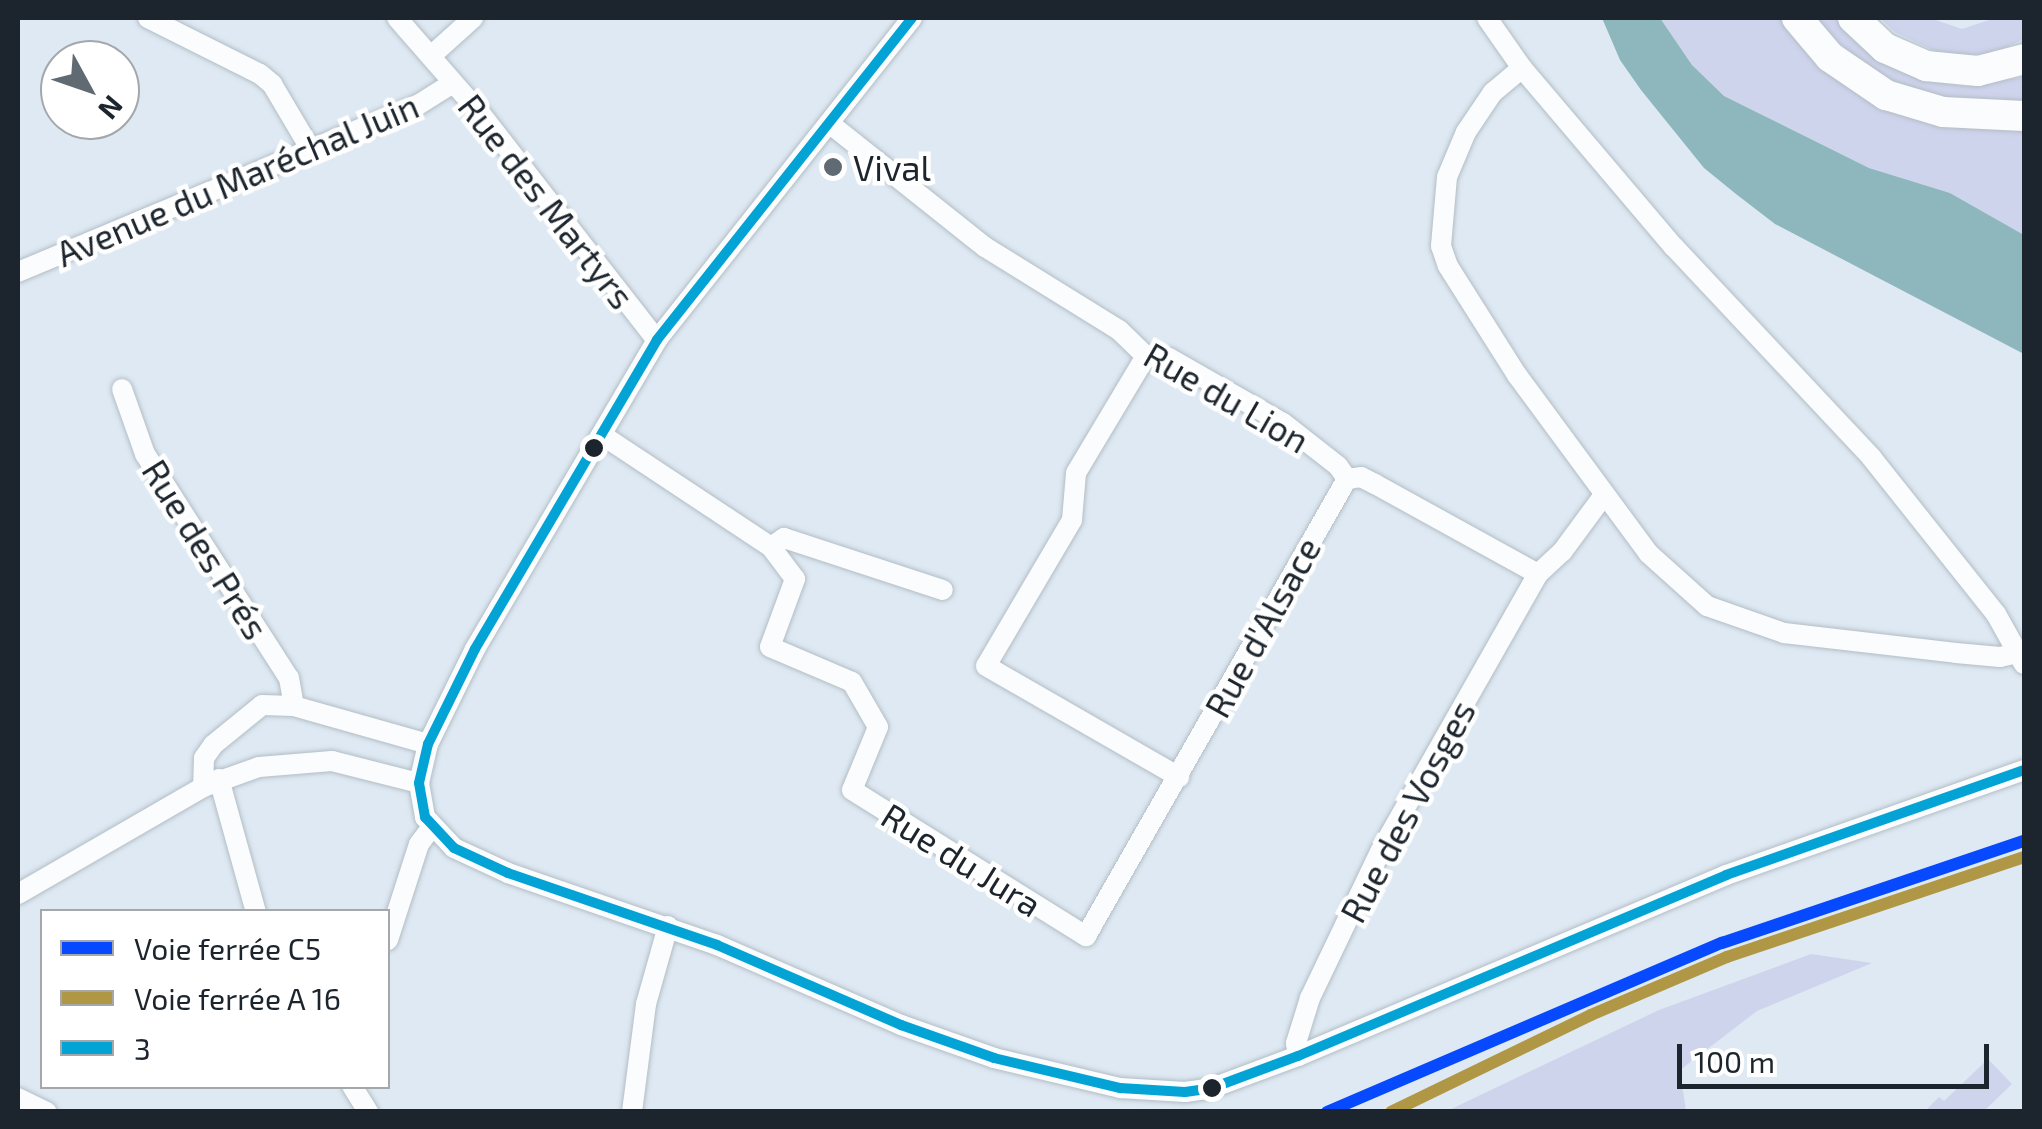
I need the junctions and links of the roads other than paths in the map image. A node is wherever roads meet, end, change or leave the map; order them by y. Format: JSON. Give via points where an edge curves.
{"nodes":[{"id":1,"x":148,"y":18,"type":"edge"},
{"id":2,"x":397,"y":18,"type":"edge"},
{"id":3,"x":473,"y":18,"type":"edge"},
{"id":4,"x":912,"y":18,"type":"edge"},
{"id":5,"x":1487,"y":18,"type":"edge"},
{"id":6,"x":1797,"y":18,"type":"edge"},
{"id":7,"x":1853,"y":18,"type":"edge"},
{"id":8,"x":431,"y":56,"type":"junction"},
{"id":9,"x":2024,"y":59,"type":"edge"},
{"id":10,"x":1522,"y":68,"type":"junction"},
{"id":11,"x":453,"y":82,"type":"junction"},
{"id":12,"x":2024,"y":116,"type":"edge"},
{"id":13,"x":830,"y":123,"type":"junction"},
{"id":14,"x":311,"y":150,"type":"junction"},
{"id":15,"x":18,"y":272,"type":"edge"},
{"id":16,"x":657,"y":340,"type":"junction"},
{"id":17,"x":1146,"y":356,"type":"junction"},
{"id":18,"x":122,"y":389,"type":"dead end"},
{"id":19,"x":602,"y":435,"type":"junction"},
{"id":20,"x":1347,"y":479,"type":"junction"},
{"id":21,"x":1604,"y":495,"type":"junction"},
{"id":22,"x":771,"y":547,"type":"junction"},
{"id":23,"x":1538,"y":574,"type":"junction"},
{"id":24,"x":943,"y":590,"type":"dead end"},
{"id":25,"x":2021,"y":659,"type":"edge"},
{"id":26,"x":294,"y":706,"type":"junction"},
{"id":27,"x":428,"y":744,"type":"junction"},
{"id":28,"x":2024,"y":770,"type":"edge"},
{"id":29,"x":1179,"y":776,"type":"junction"},
{"id":30,"x":211,"y":783,"type":"junction"},
{"id":31,"x":419,"y":783,"type":"junction"},
{"id":32,"x":432,"y":827,"type":"junction"},
{"id":33,"x":18,"y":894,"type":"edge"},
{"id":34,"x":255,"y":909,"type":"edge"},
{"id":35,"x":668,"y":926,"type":"junction"},
{"id":36,"x":390,"y":934,"type":"edge"},
{"id":37,"x":1298,"y":1056,"type":"junction"},
{"id":38,"x":354,"y":1089,"type":"edge"},
{"id":39,"x":18,"y":1098,"type":"edge"},
{"id":40,"x":46,"y":1112,"type":"edge"},
{"id":41,"x":368,"y":1112,"type":"edge"},
{"id":42,"x":632,"y":1112,"type":"edge"}],
"edges":[{"from":1,"to":14,"type":"street","via":[[260,74]]},
{"from":2,"to":8,"type":"street","name":"Rue des Martyrs"},
{"from":3,"to":8,"type":"street"},
{"from":4,"to":13,"type":"street"},
{"from":5,"to":10,"type":"street"},
{"from":6,"to":12,"type":"highway","via":[[1830,58],[1886,95],[1942,112]]},
{"from":7,"to":9,"type":"highway","via":[[1886,48],[1926,66],[1978,71]]},
{"from":8,"to":11,"type":"street","name":"Rue des Martyrs"},
{"from":10,"to":21,"type":"street","via":[[1493,92],[1466,132],[1446,177],[1442,246],[1487,330]]},
{"from":10,"to":25,"type":"street","via":[[1674,247],[1871,457],[1996,614]]},
{"from":11,"to":14,"type":"street","name":"Avenue du Maréchal Juin","via":[[418,105]]},
{"from":11,"to":16,"type":"street","name":"Rue des Martyrs"},
{"from":13,"to":16,"type":"street"},
{"from":13,"to":17,"type":"street","name":"Rue du Lion","via":[[985,247],[1119,330]]},
{"from":14,"to":15,"type":"street","name":"Avenue du Maréchal Juin"},
{"from":16,"to":19,"type":"street"},
{"from":17,"to":20,"type":"street","name":"Rue du Lion","via":[[1169,358],[1284,423]]},
{"from":17,"to":29,"type":"street","via":[[1076,473],[1072,520],[986,666]]},
{"from":18,"to":26,"type":"street","name":"Rue des Prés","via":[[145,454],[289,678]]},
{"from":19,"to":22,"type":"street"},
{"from":19,"to":27,"type":"street"},
{"from":20,"to":23,"type":"street","name":"Rue du Lion","via":[[1376,484]]},
{"from":20,"to":29,"type":"street","name":"Rue d'Alsace"},
{"from":21,"to":23,"type":"street","name":"Rue des Vosges"},
{"from":21,"to":25,"type":"street","via":[[1686,589],[1740,620],[1784,633]]},
{"from":22,"to":24,"type":"street","via":[[784,538]]},
{"from":22,"to":29,"type":"street","name":"Rue du Jura","via":[[795,579],[770,646],[852,682],[878,727],[852,790],[1086,936]]},
{"from":23,"to":37,"type":"street","name":"Rue des Vosges","via":[[1372,868],[1310,998]]},
{"from":26,"to":27,"type":"street"},
{"from":26,"to":30,"type":"street","via":[[262,705],[225,731],[204,758]]},
{"from":27,"to":31,"type":"street"},
{"from":28,"to":37,"type":"street","via":[[1726,874]]},
{"from":30,"to":31,"type":"street","via":[[310,760],[351,762]]},
{"from":30,"to":33,"type":"street"},
{"from":30,"to":34,"type":"street"},
{"from":31,"to":32,"type":"street","via":[[420,806]]},
{"from":32,"to":35,"type":"street","via":[[454,848],[508,873]]},
{"from":32,"to":36,"type":"street","via":[[419,844]]},
{"from":35,"to":37,"type":"street","via":[[900,1025],[1065,1077],[1184,1092]]},
{"from":35,"to":42,"type":"street","via":[[645,1007]]},
{"from":38,"to":41,"type":"street"},
{"from":39,"to":40,"type":"street"}]}
